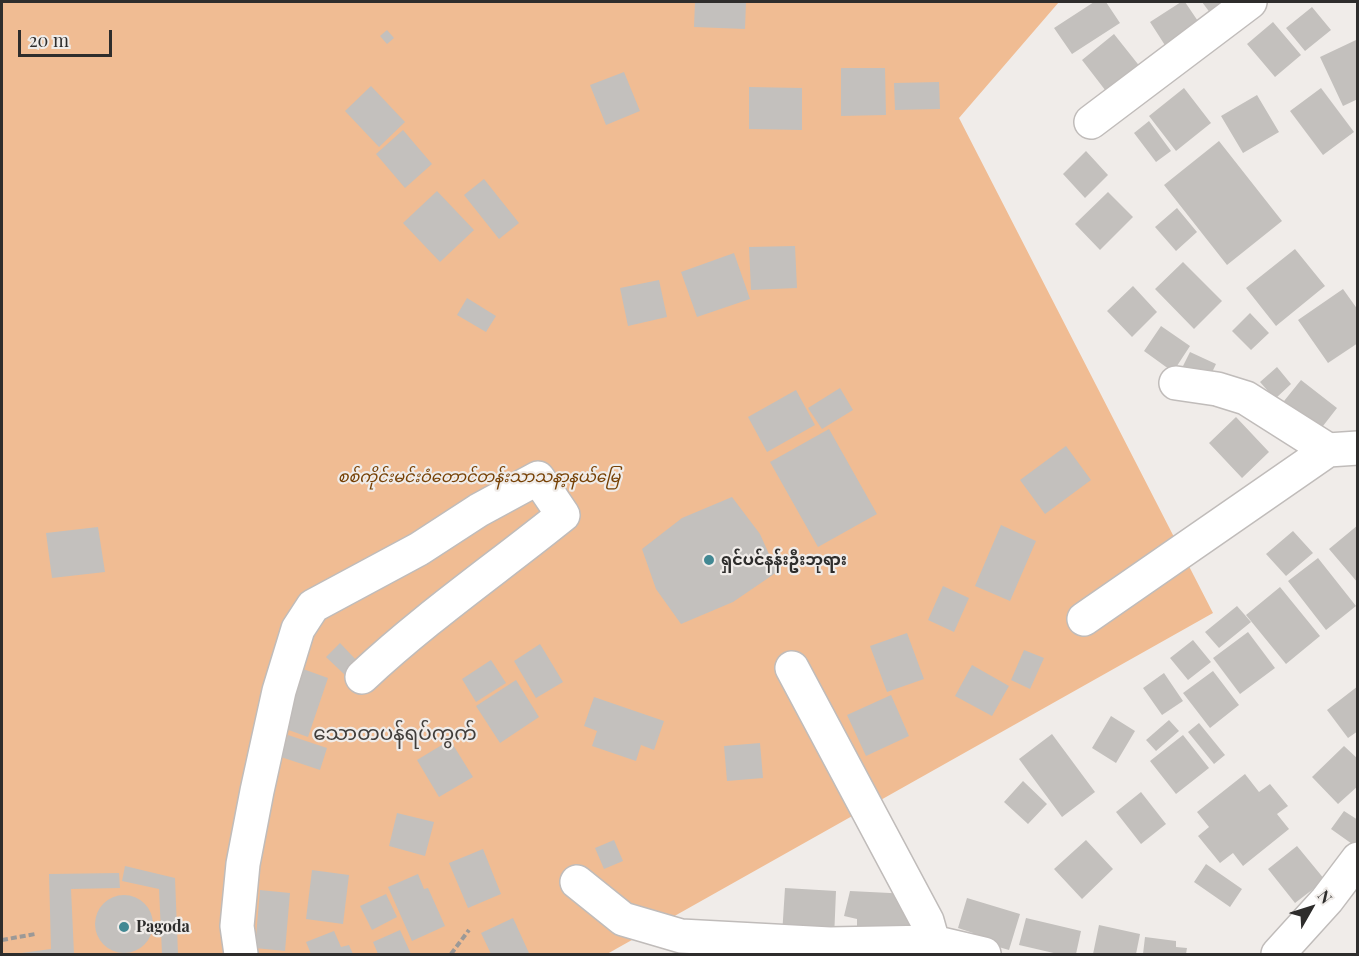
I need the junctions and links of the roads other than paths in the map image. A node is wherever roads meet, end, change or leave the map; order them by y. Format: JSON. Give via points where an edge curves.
{"nodes":[{"id":1,"x":1251,"y":2,"type":"edge"},
{"id":2,"x":1091,"y":122,"type":"dead end"},
{"id":3,"x":1176,"y":384,"type":"dead end"},
{"id":4,"x":1343,"y":449,"type":"edge"},
{"id":5,"x":1084,"y":619,"type":"dead end"},
{"id":6,"x":792,"y":668,"type":"dead end"},
{"id":7,"x":362,"y":677,"type":"dead end"},
{"id":8,"x":1358,"y":860,"type":"edge"},
{"id":9,"x":577,"y":882,"type":"dead end"},
{"id":10,"x":933,"y":942,"type":"junction"},
{"id":11,"x":241,"y":954,"type":"edge"},
{"id":12,"x":984,"y":954,"type":"edge"},
{"id":13,"x":1278,"y":954,"type":"edge"}],
"edges":[{"from":1,"to":2,"type":"street"},
{"from":3,"to":4,"type":"street","via":[[1217,389],[1246,398]]},
{"from":4,"to":5,"type":"street"},
{"from":6,"to":10,"type":"street","via":[[927,921]]},
{"from":7,"to":11,"type":"street","via":[[563,515],[538,478],[313,606],[298,629],[279,692],[243,864],[237,926]]},
{"from":8,"to":13,"type":"street"},
{"from":9,"to":10,"type":"street","via":[[623,919],[681,936],[830,944]]},
{"from":10,"to":12,"type":"street"}]}
